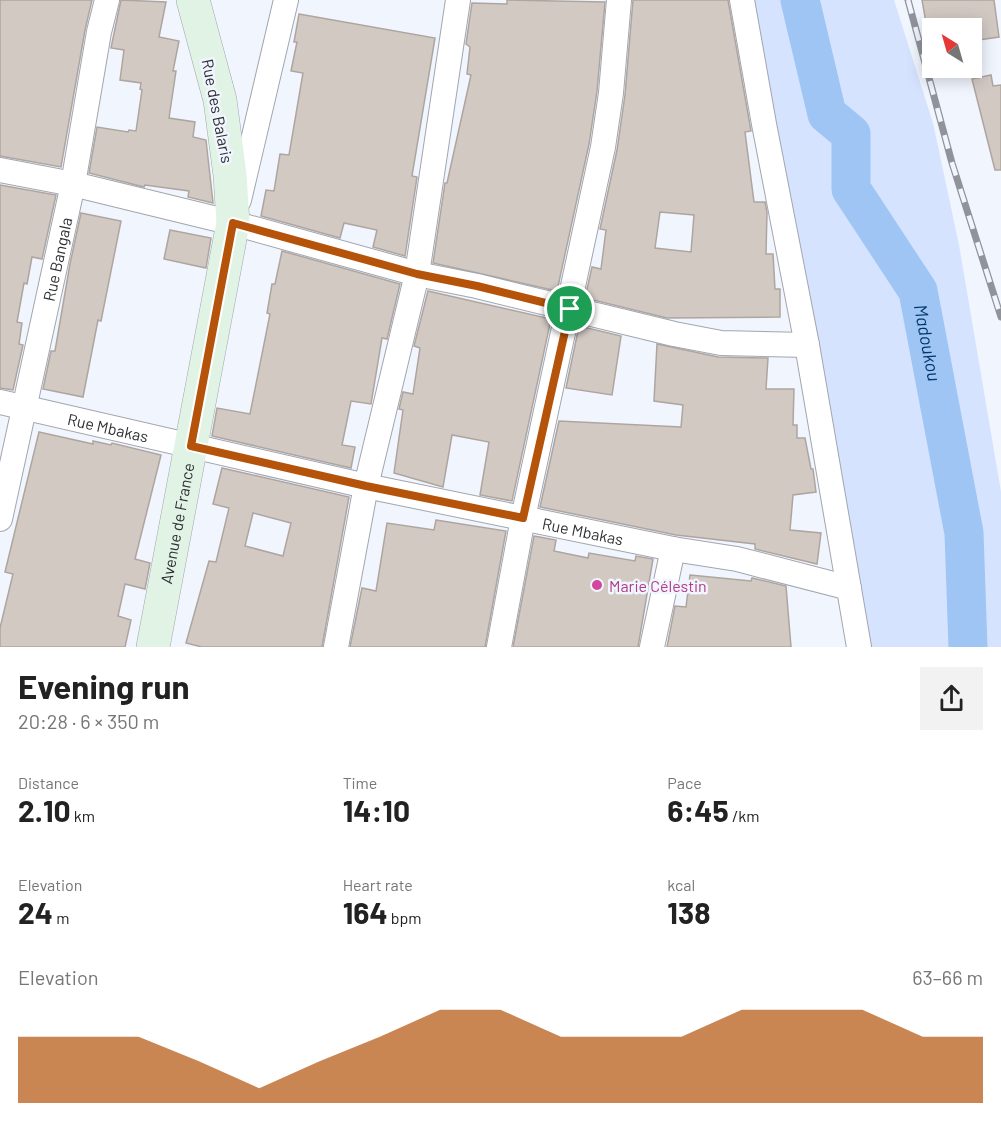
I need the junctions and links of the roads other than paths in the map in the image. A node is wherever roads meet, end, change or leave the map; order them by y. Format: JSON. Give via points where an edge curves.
{"nodes":[{"id":1,"x":107,"y":0,"type":"edge"},
{"id":2,"x":193,"y":0,"type":"edge"},
{"id":3,"x":286,"y":0,"type":"edge"},
{"id":4,"x":458,"y":0,"type":"edge"},
{"id":5,"x":619,"y":0,"type":"edge"},
{"id":6,"x":742,"y":0,"type":"edge"},
{"id":7,"x":0,"y":170,"type":"edge"},
{"id":8,"x":74,"y":184,"type":"junction"},
{"id":9,"x":233,"y":223,"type":"junction"},
{"id":10,"x":417,"y":274,"type":"junction"},
{"id":11,"x":570,"y":309,"type":"junction"},
{"id":12,"x":807,"y":345,"type":"junction"},
{"id":13,"x":0,"y":402,"type":"edge"},
{"id":14,"x":26,"y":407,"type":"junction"},
{"id":15,"x":191,"y":446,"type":"junction"},
{"id":16,"x":366,"y":486,"type":"junction"},
{"id":17,"x":523,"y":518,"type":"junction"},
{"id":18,"x":0,"y":519,"type":"edge"},
{"id":19,"x":673,"y":549,"type":"junction"},
{"id":20,"x":849,"y":588,"type":"junction"},
{"id":21,"x":153,"y":647,"type":"edge"},
{"id":22,"x":336,"y":647,"type":"edge"},
{"id":23,"x":499,"y":647,"type":"edge"},
{"id":24,"x":652,"y":647,"type":"edge"},
{"id":25,"x":860,"y":647,"type":"edge"}],
"edges":[{"from":1,"to":8,"type":"street","name":"Rue Bangala"},
{"from":2,"to":9,"type":"main road","name":"Rue des Balaris","via":[[220,100]]},
{"from":3,"to":9,"type":"street"},
{"from":4,"to":10,"type":"street"},
{"from":5,"to":11,"type":"street","via":[[603,147]]},
{"from":6,"to":12,"type":"street"},
{"from":7,"to":8,"type":"street"},
{"from":8,"to":9,"type":"street"},
{"from":8,"to":14,"type":"street","name":"Rue Bangala"},
{"from":9,"to":10,"type":"street"},
{"from":9,"to":15,"type":"main road","name":"Avenue de France"},
{"from":10,"to":11,"type":"street"},
{"from":10,"to":16,"type":"street"},
{"from":11,"to":12,"type":"street","via":[[721,343]]},
{"from":11,"to":17,"type":"street"},
{"from":12,"to":20,"type":"street"},
{"from":13,"to":14,"type":"street","name":"Rue Mbakas"},
{"from":14,"to":15,"type":"street","name":"Rue Mbakas"},
{"from":14,"to":18,"type":"street","name":"Rue Bangala"},
{"from":15,"to":16,"type":"street","name":"Rue Mbakas"},
{"from":15,"to":21,"type":"main road","name":"Avenue de France"},
{"from":16,"to":17,"type":"street","name":"Rue Mbakas"},
{"from":16,"to":22,"type":"street"},
{"from":17,"to":19,"type":"street","name":"Rue Mbakas"},
{"from":17,"to":23,"type":"street"},
{"from":19,"to":20,"type":"street","name":"Rue Mbakas","via":[[737,559]]},
{"from":19,"to":24,"type":"street"},
{"from":20,"to":25,"type":"street"}]}
